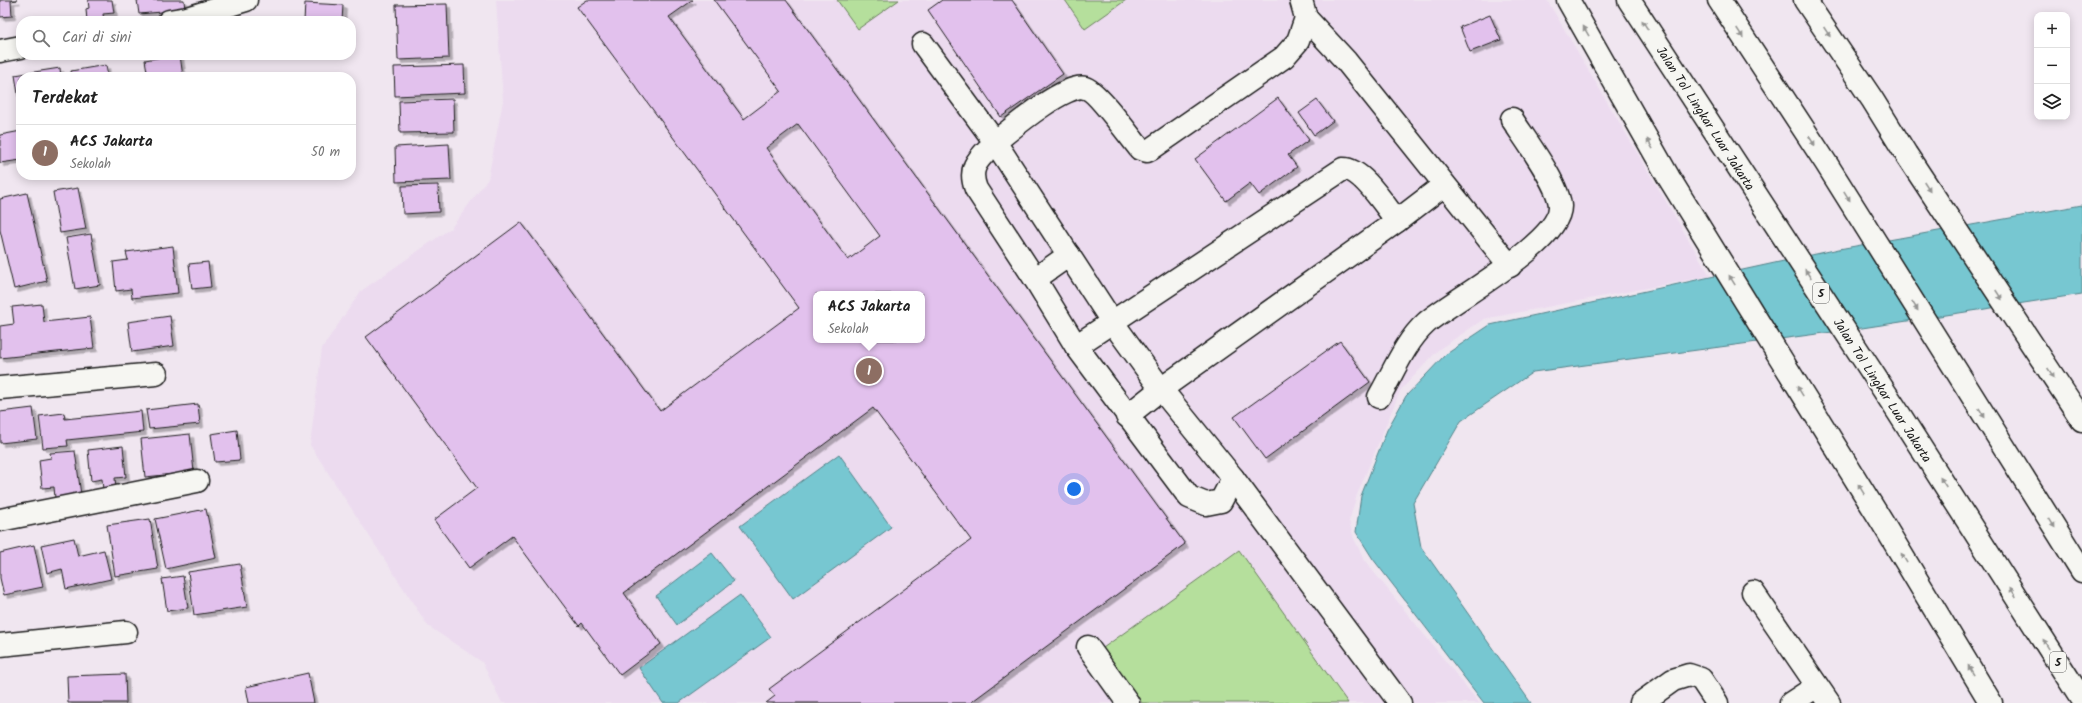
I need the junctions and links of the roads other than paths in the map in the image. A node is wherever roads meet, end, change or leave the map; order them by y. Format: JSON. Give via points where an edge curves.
{"nodes":[{"id":1,"x":246,"y":0,"type":"edge"},
{"id":2,"x":1568,"y":0,"type":"edge"},
{"id":3,"x":1629,"y":0,"type":"edge"},
{"id":4,"x":1719,"y":0,"type":"edge"},
{"id":5,"x":1805,"y":0,"type":"edge"},
{"id":6,"x":1303,"y":9,"type":"edge"},
{"id":7,"x":194,"y":16,"type":"edge"},
{"id":8,"x":923,"y":44,"type":"dead end"},
{"id":9,"x":16,"y":48,"type":"edge"},
{"id":10,"x":0,"y":51,"type":"edge"},
{"id":11,"x":1512,"y":119,"type":"dead end"},
{"id":12,"x":995,"y":142,"type":"junction"},
{"id":13,"x":1444,"y":185,"type":"junction"},
{"id":14,"x":1397,"y":221,"type":"junction"},
{"id":15,"x":1069,"y":255,"type":"junction"},
{"id":16,"x":1510,"y":266,"type":"junction"},
{"id":17,"x":1035,"y":279,"type":"junction"},
{"id":18,"x":1113,"y":323,"type":"junction"},
{"id":19,"x":1076,"y":346,"type":"junction"},
{"id":20,"x":156,"y":374,"type":"dead end"},
{"id":21,"x":0,"y":388,"type":"edge"},
{"id":22,"x":1161,"y":389,"type":"junction"},
{"id":23,"x":1379,"y":397,"type":"dead end"},
{"id":24,"x":1127,"y":416,"type":"junction"},
{"id":25,"x":2082,"y":420,"type":"edge"},
{"id":26,"x":1233,"y":478,"type":"junction"},
{"id":27,"x":197,"y":481,"type":"dead end"},
{"id":28,"x":0,"y":520,"type":"edge"},
{"id":29,"x":2082,"y":571,"type":"edge"},
{"id":30,"x":1753,"y":592,"type":"dead end"},
{"id":31,"x":126,"y":632,"type":"dead end"},
{"id":32,"x":0,"y":645,"type":"edge"},
{"id":33,"x":1088,"y":647,"type":"dead end"},
{"id":34,"x":1823,"y":695,"type":"edge"},
{"id":35,"x":2082,"y":700,"type":"edge"},
{"id":36,"x":1128,"y":703,"type":"edge"},
{"id":37,"x":1400,"y":703,"type":"edge"},
{"id":38,"x":1641,"y":703,"type":"edge"},
{"id":39,"x":1716,"y":703,"type":"edge"},
{"id":40,"x":1791,"y":703,"type":"edge"},
{"id":41,"x":1991,"y":703,"type":"edge"}],
"edges":[{"from":1,"to":7,"type":"main road"},
{"from":41,"to":2,"type":"main road","one_way":true,"via":[[1669,178]]},
{"from":35,"to":3,"type":"main road","name":"Jalan Tol Lingkar Luar Jakarta","number":"5","one_way":true,"via":[[1744,174]]},
{"from":4,"to":29,"type":"main road","one_way":true,"via":[[1826,163]]},
{"from":5,"to":25,"type":"main road","one_way":true},
{"from":6,"to":12,"type":"main road","via":[[1298,41],[1284,57],[1147,151],[1140,149],[1097,96],[1087,88],[1075,87],[1027,117]]},
{"from":6,"to":13,"type":"main road"},
{"from":8,"to":12,"type":"main road"},
{"from":9,"to":10,"type":"main road"},
{"from":11,"to":16,"type":"main road","via":[[1552,183],[1560,204],[1554,222]]},
{"from":12,"to":15,"type":"main road"},
{"from":12,"to":17,"type":"main road","via":[[977,161],[973,170],[973,182]]},
{"from":13,"to":14,"type":"main road"},
{"from":13,"to":16,"type":"main road"},
{"from":14,"to":18,"type":"main road","via":[[1361,176],[1350,169],[1343,169]]},
{"from":14,"to":22,"type":"main road"},
{"from":15,"to":17,"type":"main road"},
{"from":15,"to":18,"type":"main road"},
{"from":16,"to":23,"type":"main road","via":[[1426,323],[1413,338]]},
{"from":17,"to":19,"type":"main road"},
{"from":18,"to":19,"type":"main road"},
{"from":18,"to":22,"type":"main road"},
{"from":19,"to":24,"type":"main road"},
{"from":20,"to":21,"type":"main road"},
{"from":22,"to":24,"type":"main road"},
{"from":22,"to":26,"type":"main road"},
{"from":24,"to":26,"type":"main road","via":[[1189,497],[1206,504],[1221,501]]},
{"from":26,"to":37,"type":"main road"},
{"from":27,"to":28,"type":"main road"},
{"from":30,"to":34,"type":"main road"},
{"from":31,"to":32,"type":"main road"},
{"from":33,"to":36,"type":"main road"},
{"from":34,"to":40,"type":"main road"},
{"from":38,"to":39,"type":"main road","via":[[1673,680],[1689,675],[1701,679]]}]}
